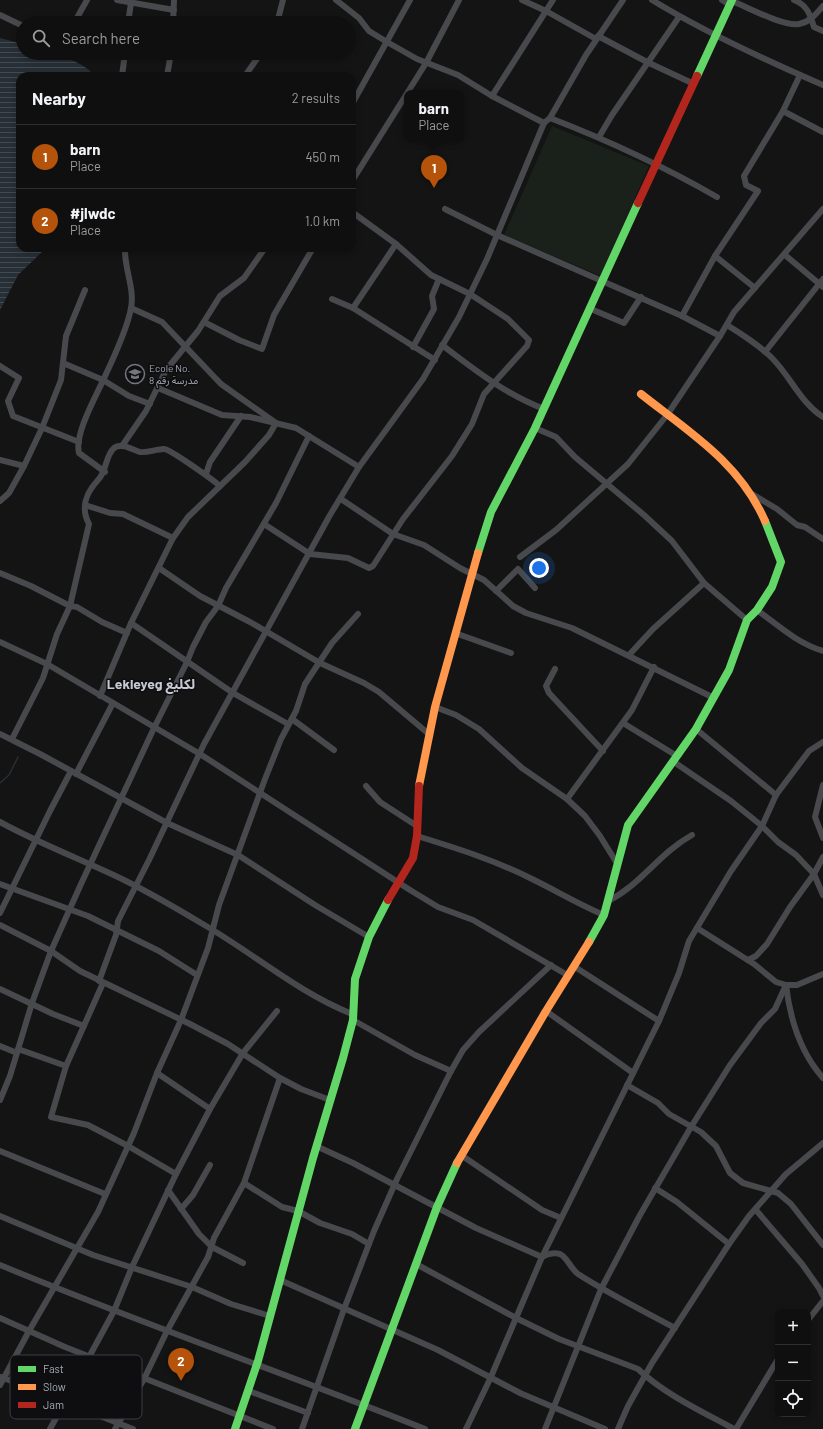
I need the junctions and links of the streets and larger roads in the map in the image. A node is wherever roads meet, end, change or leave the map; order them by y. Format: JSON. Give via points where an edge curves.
{"nodes":[{"id":1,"x":87,"y":0,"type":"edge"},
{"id":2,"x":117,"y":0,"type":"edge"},
{"id":3,"x":174,"y":0,"type":"edge"},
{"id":4,"x":283,"y":0,"type":"edge"},
{"id":5,"x":336,"y":0,"type":"edge"},
{"id":6,"x":410,"y":0,"type":"edge"},
{"id":7,"x":459,"y":0,"type":"edge"},
{"id":8,"x":553,"y":0,"type":"edge"},
{"id":9,"x":623,"y":0,"type":"edge"},
{"id":10,"x":652,"y":0,"type":"edge"},
{"id":11,"x":722,"y":0,"type":"edge"},
{"id":12,"x":794,"y":0,"type":"edge"},
{"id":13,"x":525,"y":1,"type":"edge"},
{"id":14,"x":731,"y":2,"type":"edge"},
{"id":15,"x":131,"y":3,"type":"junction"},
{"id":16,"x":823,"y":6,"type":"edge"},
{"id":17,"x":174,"y":10,"type":"junction"},
{"id":18,"x":546,"y":11,"type":"junction"},
{"id":19,"x":0,"y":15,"type":"edge"},
{"id":20,"x":78,"y":16,"type":"edge"},
{"id":21,"x":129,"y":16,"type":"edge"},
{"id":22,"x":174,"y":16,"type":"edge"},
{"id":23,"x":279,"y":16,"type":"edge"},
{"id":24,"x":679,"y":17,"type":"junction"},
{"id":25,"x":812,"y":19,"type":"junction"},
{"id":26,"x":16,"y":23,"type":"edge"},
{"id":27,"x":823,"y":31,"type":"edge"},
{"id":28,"x":717,"y":36,"type":"junction"},
{"id":29,"x":597,"y":38,"type":"junction"},
{"id":30,"x":387,"y":42,"type":"junction"},
{"id":31,"x":124,"y":60,"type":"edge"},
{"id":32,"x":170,"y":60,"type":"edge"},
{"id":33,"x":255,"y":60,"type":"edge"},
{"id":34,"x":647,"y":62,"type":"junction"},
{"id":35,"x":426,"y":63,"type":"junction"},
{"id":36,"x":123,"y":72,"type":"edge"},
{"id":37,"x":168,"y":72,"type":"edge"},
{"id":38,"x":248,"y":72,"type":"edge"},
{"id":39,"x":800,"y":75,"type":"junction"},
{"id":40,"x":694,"y":84,"type":"junction"},
{"id":41,"x":823,"y":85,"type":"edge"},
{"id":42,"x":409,"y":90,"type":"edge"},
{"id":43,"x":492,"y":96,"type":"junction"},
{"id":44,"x":356,"y":97,"type":"edge"},
{"id":45,"x":404,"y":98,"type":"edge"},
{"id":46,"x":783,"y":111,"type":"junction"},
{"id":47,"x":550,"y":118,"type":"junction"},
{"id":48,"x":544,"y":123,"type":"junction"},
{"id":49,"x":823,"y":132,"type":"edge"},
{"id":50,"x":599,"y":137,"type":"junction"},
{"id":51,"x":656,"y":164,"type":"junction"},
{"id":52,"x":356,"y":175,"type":"edge"},
{"id":53,"x":716,"y":198,"type":"dead end"},
{"id":54,"x":445,"y":209,"type":"dead end"},
{"id":55,"x":823,"y":209,"type":"edge"},
{"id":56,"x":356,"y":215,"type":"edge"},
{"id":57,"x":497,"y":235,"type":"junction"},
{"id":58,"x":396,"y":244,"type":"junction"},
{"id":59,"x":125,"y":252,"type":"edge"},
{"id":60,"x":262,"y":252,"type":"edge"},
{"id":61,"x":310,"y":252,"type":"edge"},
{"id":62,"x":785,"y":255,"type":"junction"},
{"id":63,"x":715,"y":256,"type":"junction"},
{"id":64,"x":439,"y":279,"type":"junction"},
{"id":65,"x":602,"y":281,"type":"junction"},
{"id":66,"x":822,"y":283,"type":"edge"},
{"id":67,"x":755,"y":288,"type":"junction"},
{"id":68,"x":85,"y":290,"type":"dead end"},
{"id":69,"x":470,"y":294,"type":"junction"},
{"id":70,"x":641,"y":297,"type":"junction"},
{"id":71,"x":332,"y":299,"type":"dead end"},
{"id":72,"x":131,"y":308,"type":"junction"},
{"id":73,"x":353,"y":308,"type":"junction"},
{"id":74,"x":591,"y":309,"type":"junction"},
{"id":75,"x":682,"y":316,"type":"junction"},
{"id":76,"x":204,"y":322,"type":"junction"},
{"id":77,"x":727,"y":325,"type":"junction"},
{"id":78,"x":720,"y":336,"type":"junction"},
{"id":79,"x":442,"y":345,"type":"junction"},
{"id":80,"x":185,"y":347,"type":"junction"},
{"id":81,"x":413,"y":347,"type":"junction"},
{"id":82,"x":765,"y":352,"type":"junction"},
{"id":83,"x":435,"y":360,"type":"junction"},
{"id":84,"x":63,"y":363,"type":"junction"},
{"id":85,"x":0,"y":366,"type":"edge"},
{"id":86,"x":103,"y":380,"type":"junction"},
{"id":87,"x":494,"y":384,"type":"junction"},
{"id":88,"x":158,"y":388,"type":"junction"},
{"id":89,"x":641,"y":394,"type":"dead end"},
{"id":90,"x":150,"y":404,"type":"junction"},
{"id":91,"x":544,"y":409,"type":"junction"},
{"id":92,"x":667,"y":415,"type":"junction"},
{"id":93,"x":241,"y":416,"type":"junction"},
{"id":94,"x":823,"y":417,"type":"edge"},
{"id":95,"x":276,"y":423,"type":"junction"},
{"id":96,"x":42,"y":428,"type":"junction"},
{"id":97,"x":535,"y":428,"type":"junction"},
{"id":98,"x":309,"y":436,"type":"junction"},
{"id":99,"x":79,"y":442,"type":"junction"},
{"id":100,"x":122,"y":446,"type":"junction"},
{"id":101,"x":0,"y":460,"type":"edge"},
{"id":102,"x":24,"y":466,"type":"junction"},
{"id":103,"x":359,"y":467,"type":"junction"},
{"id":104,"x":105,"y":472,"type":"junction"},
{"id":105,"x":206,"y":474,"type":"junction"},
{"id":106,"x":607,"y":485,"type":"junction"},
{"id":107,"x":220,"y":486,"type":"junction"},
{"id":108,"x":751,"y":493,"type":"junction"},
{"id":109,"x":341,"y":499,"type":"junction"},
{"id":110,"x":0,"y":501,"type":"edge"},
{"id":111,"x":85,"y":505,"type":"junction"},
{"id":112,"x":264,"y":524,"type":"junction"},
{"id":113,"x":393,"y":534,"type":"junction"},
{"id":114,"x":173,"y":538,"type":"junction"},
{"id":115,"x":823,"y":539,"type":"edge"},
{"id":116,"x":310,"y":554,"type":"junction"},
{"id":117,"x":520,"y":558,"type":"dead end"},
{"id":118,"x":159,"y":568,"type":"junction"},
{"id":119,"x":0,"y":573,"type":"edge"},
{"id":120,"x":472,"y":573,"type":"junction"},
{"id":121,"x":704,"y":583,"type":"junction"},
{"id":122,"x":535,"y":588,"type":"dead end"},
{"id":123,"x":496,"y":591,"type":"junction"},
{"id":124,"x":70,"y":606,"type":"junction"},
{"id":125,"x":218,"y":606,"type":"junction"},
{"id":126,"x":757,"y":610,"type":"junction"},
{"id":127,"x":358,"y":614,"type":"dead end"},
{"id":128,"x":747,"y":620,"type":"junction"},
{"id":129,"x":131,"y":622,"type":"junction"},
{"id":130,"x":266,"y":631,"type":"junction"},
{"id":131,"x":127,"y":633,"type":"junction"},
{"id":132,"x":455,"y":633,"type":"junction"},
{"id":133,"x":0,"y":642,"type":"edge"},
{"id":134,"x":823,"y":651,"type":"edge"},
{"id":135,"x":511,"y":653,"type":"dead end"},
{"id":136,"x":629,"y":655,"type":"junction"},
{"id":137,"x":187,"y":662,"type":"junction"},
{"id":138,"x":320,"y":663,"type":"junction"},
{"id":139,"x":47,"y":664,"type":"junction"},
{"id":140,"x":654,"y":667,"type":"junction"},
{"id":141,"x":555,"y":668,"type":"dead end"},
{"id":142,"x":233,"y":693,"type":"junction"},
{"id":143,"x":100,"y":696,"type":"junction"},
{"id":144,"x":714,"y":698,"type":"junction"},
{"id":145,"x":113,"y":703,"type":"junction"},
{"id":146,"x":436,"y":707,"type":"junction"},
{"id":147,"x":290,"y":722,"type":"junction"},
{"id":148,"x":623,"y":723,"type":"junction"},
{"id":149,"x":154,"y":728,"type":"junction"},
{"id":150,"x":696,"y":729,"type":"junction"},
{"id":151,"x":0,"y":734,"type":"edge"},
{"id":152,"x":430,"y":735,"type":"junction"},
{"id":153,"x":12,"y":740,"type":"junction"},
{"id":154,"x":823,"y":743,"type":"edge"},
{"id":155,"x":334,"y":750,"type":"dead end"},
{"id":156,"x":603,"y":751,"type":"junction"},
{"id":157,"x":200,"y":754,"type":"junction"},
{"id":158,"x":676,"y":759,"type":"junction"},
{"id":159,"x":74,"y":773,"type":"junction"},
{"id":160,"x":823,"y":785,"type":"edge"},
{"id":161,"x":366,"y":786,"type":"dead end"},
{"id":162,"x":260,"y":793,"type":"junction"},
{"id":163,"x":776,"y":795,"type":"junction"},
{"id":164,"x":122,"y":799,"type":"junction"},
{"id":165,"x":567,"y":799,"type":"junction"},
{"id":166,"x":0,"y":822,"type":"edge"},
{"id":167,"x":167,"y":823,"type":"junction"},
{"id":168,"x":417,"y":826,"type":"junction"},
{"id":169,"x":762,"y":826,"type":"junction"},
{"id":170,"x":417,"y":836,"type":"junction"},
{"id":171,"x":692,"y":836,"type":"dead end"},
{"id":172,"x":823,"y":838,"type":"edge"},
{"id":173,"x":35,"y":840,"type":"junction"},
{"id":174,"x":238,"y":855,"type":"junction"},
{"id":175,"x":823,"y":857,"type":"edge"},
{"id":176,"x":90,"y":865,"type":"junction"},
{"id":177,"x":618,"y":865,"type":"junction"},
{"id":178,"x":814,"y":874,"type":"junction"},
{"id":179,"x":398,"y":882,"type":"junction"},
{"id":180,"x":0,"y":884,"type":"edge"},
{"id":181,"x":134,"y":886,"type":"junction"},
{"id":182,"x":12,"y":889,"type":"junction"},
{"id":183,"x":823,"y":895,"type":"edge"},
{"id":184,"x":608,"y":901,"type":"junction"},
{"id":185,"x":70,"y":908,"type":"junction"},
{"id":186,"x":0,"y":913,"type":"edge"},
{"id":187,"x":604,"y":915,"type":"junction"},
{"id":188,"x":0,"y":925,"type":"edge"},
{"id":189,"x":697,"y":928,"type":"junction"},
{"id":190,"x":117,"y":929,"type":"junction"},
{"id":191,"x":212,"y":929,"type":"junction"},
{"id":192,"x":369,"y":937,"type":"junction"},
{"id":193,"x":50,"y":951,"type":"junction"},
{"id":194,"x":748,"y":960,"type":"junction"},
{"id":195,"x":551,"y":965,"type":"junction"},
{"id":196,"x":575,"y":967,"type":"junction"},
{"id":197,"x":823,"y":974,"type":"edge"},
{"id":198,"x":197,"y":975,"type":"junction"},
{"id":199,"x":569,"y":976,"type":"junction"},
{"id":200,"x":101,"y":982,"type":"junction"},
{"id":201,"x":786,"y":985,"type":"junction"},
{"id":202,"x":0,"y":989,"type":"edge"},
{"id":203,"x":32,"y":1003,"type":"junction"},
{"id":204,"x":277,"y":1011,"type":"dead end"},
{"id":205,"x":546,"y":1011,"type":"junction"},
{"id":206,"x":352,"y":1016,"type":"junction"},
{"id":207,"x":181,"y":1020,"type":"junction"},
{"id":208,"x":659,"y":1021,"type":"junction"},
{"id":209,"x":84,"y":1026,"type":"junction"},
{"id":210,"x":0,"y":1046,"type":"edge"},
{"id":211,"x":17,"y":1051,"type":"junction"},
{"id":212,"x":243,"y":1053,"type":"junction"},
{"id":213,"x":66,"y":1066,"type":"junction"},
{"id":214,"x":451,"y":1071,"type":"junction"},
{"id":215,"x":157,"y":1073,"type":"junction"},
{"id":216,"x":633,"y":1073,"type":"junction"},
{"id":217,"x":280,"y":1078,"type":"junction"},
{"id":218,"x":823,"y":1078,"type":"edge"},
{"id":219,"x":627,"y":1085,"type":"junction"},
{"id":220,"x":0,"y":1100,"type":"edge"},
{"id":221,"x":330,"y":1100,"type":"junction"},
{"id":222,"x":210,"y":1109,"type":"junction"},
{"id":223,"x":690,"y":1127,"type":"junction"},
{"id":224,"x":823,"y":1143,"type":"edge"},
{"id":225,"x":128,"y":1146,"type":"junction"},
{"id":226,"x":316,"y":1146,"type":"junction"},
{"id":227,"x":0,"y":1151,"type":"edge"},
{"id":228,"x":461,"y":1155,"type":"junction"},
{"id":229,"x":210,"y":1165,"type":"dead end"},
{"id":230,"x":176,"y":1174,"type":"junction"},
{"id":231,"x":244,"y":1183,"type":"junction"},
{"id":232,"x":395,"y":1184,"type":"junction"},
{"id":233,"x":655,"y":1188,"type":"junction"},
{"id":234,"x":168,"y":1190,"type":"junction"},
{"id":235,"x":772,"y":1192,"type":"junction"},
{"id":236,"x":105,"y":1194,"type":"junction"},
{"id":237,"x":437,"y":1207,"type":"junction"},
{"id":238,"x":181,"y":1209,"type":"junction"},
{"id":239,"x":756,"y":1210,"type":"junction"},
{"id":240,"x":298,"y":1212,"type":"junction"},
{"id":241,"x":0,"y":1216,"type":"edge"},
{"id":242,"x":561,"y":1218,"type":"junction"},
{"id":243,"x":370,"y":1244,"type":"junction"},
{"id":244,"x":729,"y":1244,"type":"junction"},
{"id":245,"x":823,"y":1244,"type":"edge"},
{"id":246,"x":212,"y":1247,"type":"junction"},
{"id":247,"x":78,"y":1248,"type":"junction"},
{"id":248,"x":542,"y":1257,"type":"junction"},
{"id":249,"x":244,"y":1263,"type":"dead end"},
{"id":250,"x":416,"y":1264,"type":"junction"},
{"id":251,"x":0,"y":1265,"type":"edge"},
{"id":252,"x":132,"y":1268,"type":"junction"},
{"id":253,"x":280,"y":1280,"type":"junction"},
{"id":254,"x":55,"y":1287,"type":"junction"},
{"id":255,"x":192,"y":1287,"type":"junction"},
{"id":256,"x":601,"y":1289,"type":"junction"},
{"id":257,"x":823,"y":1296,"type":"edge"},
{"id":258,"x":823,"y":1301,"type":"edge"},
{"id":259,"x":344,"y":1309,"type":"junction"},
{"id":260,"x":114,"y":1311,"type":"junction"},
{"id":261,"x":270,"y":1316,"type":"junction"},
{"id":262,"x":811,"y":1316,"type":"edge"},
{"id":263,"x":0,"y":1318,"type":"edge"},
{"id":264,"x":516,"y":1318,"type":"junction"},
{"id":265,"x":675,"y":1328,"type":"junction"},
{"id":266,"x":392,"y":1330,"type":"junction"},
{"id":267,"x":29,"y":1331,"type":"junction"},
{"id":268,"x":167,"y":1331,"type":"junction"},
{"id":269,"x":578,"y":1345,"type":"junction"},
{"id":270,"x":15,"y":1355,"type":"edge"},
{"id":271,"x":83,"y":1355,"type":"edge"},
{"id":272,"x":89,"y":1355,"type":"edge"},
{"id":273,"x":10,"y":1364,"type":"edge"},
{"id":274,"x":775,"y":1364,"type":"edge"},
{"id":275,"x":257,"y":1366,"type":"junction"},
{"id":276,"x":645,"y":1376,"type":"junction"},
{"id":277,"x":2,"y":1378,"type":"edge"},
{"id":278,"x":144,"y":1379,"type":"junction"},
{"id":279,"x":490,"y":1379,"type":"junction"},
{"id":280,"x":142,"y":1382,"type":"edge"},
{"id":281,"x":0,"y":1385,"type":"edge"},
{"id":282,"x":317,"y":1388,"type":"junction"},
{"id":283,"x":248,"y":1391,"type":"junction"},
{"id":284,"x":365,"y":1404,"type":"junction"},
{"id":285,"x":554,"y":1408,"type":"junction"},
{"id":286,"x":308,"y":1413,"type":"junction"},
{"id":287,"x":240,"y":1417,"type":"junction"},
{"id":288,"x":56,"y":1419,"type":"edge"},
{"id":289,"x":101,"y":1419,"type":"edge"},
{"id":290,"x":116,"y":1426,"type":"edge"},
{"id":291,"x":50,"y":1429,"type":"edge"},
{"id":292,"x":133,"y":1429,"type":"edge"},
{"id":293,"x":235,"y":1429,"type":"edge"},
{"id":294,"x":273,"y":1429,"type":"edge"},
{"id":295,"x":302,"y":1429,"type":"edge"},
{"id":296,"x":355,"y":1429,"type":"edge"},
{"id":297,"x":425,"y":1429,"type":"edge"},
{"id":298,"x":466,"y":1429,"type":"edge"},
{"id":299,"x":545,"y":1429,"type":"edge"},
{"id":300,"x":605,"y":1429,"type":"edge"},
{"id":301,"x":618,"y":1429,"type":"edge"},
{"id":302,"x":735,"y":1429,"type":"edge"}],
"edges":[{"from":1,"to":20,"type":"street"},
{"from":2,"to":15,"type":"street"},
{"from":3,"to":17,"type":"street"},
{"from":4,"to":23,"type":"street"},
{"from":5,"to":30,"type":"street","via":[[359,18],[369,31]]},
{"from":6,"to":30,"type":"street"},
{"from":7,"to":35,"type":"street"},
{"from":8,"to":18,"type":"street"},
{"from":9,"to":29,"type":"street"},
{"from":10,"to":24,"type":"street"},
{"from":11,"to":14,"type":"street"},
{"from":12,"to":25,"type":"street","via":[[803,4]]},
{"from":13,"to":18,"type":"street"},
{"from":14,"to":25,"type":"street","via":[[775,20],[798,25]]},
{"from":14,"to":28,"type":"street"},
{"from":15,"to":17,"type":"street"},
{"from":15,"to":21,"type":"street"},
{"from":16,"to":25,"type":"street"},
{"from":17,"to":22,"type":"street"},
{"from":18,"to":29,"type":"street"},
{"from":18,"to":43,"type":"street"},
{"from":19,"to":26,"type":"street"},
{"from":24,"to":28,"type":"street"},
{"from":24,"to":34,"type":"street"},
{"from":25,"to":27,"type":"street","via":[[814,27]]},
{"from":28,"to":39,"type":"street"},
{"from":28,"to":40,"type":"street"},
{"from":29,"to":34,"type":"street"},
{"from":29,"to":47,"type":"street"},
{"from":30,"to":35,"type":"street"},
{"from":30,"to":44,"type":"street"},
{"from":31,"to":36,"type":"street"},
{"from":32,"to":37,"type":"street"},
{"from":33,"to":38,"type":"street"},
{"from":34,"to":40,"type":"street"},
{"from":34,"to":50,"type":"street"},
{"from":35,"to":42,"type":"street"},
{"from":35,"to":43,"type":"street","via":[[458,75]]},
{"from":39,"to":41,"type":"street"},
{"from":39,"to":46,"type":"street"},
{"from":40,"to":51,"type":"street"},
{"from":43,"to":48,"type":"street"},
{"from":45,"to":52,"type":"street"},
{"from":46,"to":49,"type":"street"},
{"from":46,"to":63,"type":"street","via":[[744,176],[746,185],[758,191]]},
{"from":47,"to":48,"type":"street"},
{"from":47,"to":50,"type":"street"},
{"from":48,"to":57,"type":"street"},
{"from":50,"to":51,"type":"street"},
{"from":51,"to":53,"type":"street"},
{"from":51,"to":65,"type":"street"},
{"from":54,"to":57,"type":"street"},
{"from":55,"to":62,"type":"street"},
{"from":56,"to":58,"type":"street"},
{"from":57,"to":65,"type":"street"},
{"from":57,"to":69,"type":"street"},
{"from":58,"to":64,"type":"street"},
{"from":58,"to":73,"type":"street"},
{"from":59,"to":72,"type":"street"},
{"from":60,"to":76,"type":"street","via":[[244,278],[220,296]]},
{"from":61,"to":76,"type":"street","via":[[274,315],[262,349]]},
{"from":62,"to":66,"type":"street"},
{"from":62,"to":67,"type":"street"},
{"from":63,"to":67,"type":"street"},
{"from":63,"to":75,"type":"street"},
{"from":64,"to":69,"type":"street"},
{"from":64,"to":81,"type":"street","via":[[432,296],[434,309]]},
{"from":65,"to":70,"type":"street"},
{"from":65,"to":74,"type":"street"},
{"from":66,"to":82,"type":"street"},
{"from":67,"to":77,"type":"street","via":[[734,312]]},
{"from":68,"to":84,"type":"street","via":[[66,336]]},
{"from":69,"to":79,"type":"street"},
{"from":69,"to":87,"type":"street","via":[[508,319],[529,340],[527,346]]},
{"from":70,"to":74,"type":"street","via":[[624,323]]},
{"from":70,"to":75,"type":"street"},
{"from":71,"to":73,"type":"street"},
{"from":72,"to":80,"type":"street","via":[[162,322]]},
{"from":72,"to":86,"type":"street"},
{"from":73,"to":81,"type":"street"},
{"from":74,"to":91,"type":"street"},
{"from":75,"to":78,"type":"street"},
{"from":76,"to":80,"type":"street"},
{"from":77,"to":78,"type":"street"},
{"from":77,"to":82,"type":"street"},
{"from":78,"to":92,"type":"street"},
{"from":79,"to":83,"type":"street"},
{"from":79,"to":87,"type":"street"},
{"from":80,"to":88,"type":"street","via":[[166,370]]},
{"from":80,"to":95,"type":"street","via":[[228,390]]},
{"from":81,"to":83,"type":"street"},
{"from":82,"to":94,"type":"street"},
{"from":83,"to":103,"type":"street"},
{"from":84,"to":86,"type":"street"},
{"from":84,"to":96,"type":"street","via":[[61,380]]},
{"from":85,"to":96,"type":"street","via":[[19,378],[8,401],[13,416]]},
{"from":86,"to":90,"type":"street","via":[[129,396]]},
{"from":86,"to":99,"type":"street"},
{"from":87,"to":91,"type":"street","via":[[523,401]]},
{"from":87,"to":113,"type":"street","via":[[484,394],[472,424],[452,456]]},
{"from":88,"to":90,"type":"street"},
{"from":88,"to":93,"type":"street","via":[[222,415]]},
{"from":89,"to":92,"type":"street"},
{"from":90,"to":100,"type":"street"},
{"from":91,"to":97,"type":"street"},
{"from":92,"to":106,"type":"street","via":[[628,464]]},
{"from":92,"to":108,"type":"street","via":[[738,475]]},
{"from":93,"to":95,"type":"street"},
{"from":93,"to":105,"type":"street","via":[[210,462]]},
{"from":95,"to":98,"type":"street","via":[[296,428]]},
{"from":95,"to":107,"type":"street","via":[[245,462]]},
{"from":96,"to":99,"type":"street"},
{"from":96,"to":102,"type":"street"},
{"from":97,"to":106,"type":"street","via":[[556,437]]},
{"from":97,"to":120,"type":"street","via":[[491,512]]},
{"from":98,"to":103,"type":"street"},
{"from":98,"to":112,"type":"street"},
{"from":99,"to":104,"type":"street","via":[[79,453]]},
{"from":100,"to":104,"type":"street","via":[[116,447],[109,454]]},
{"from":100,"to":105,"type":"street","via":[[142,452],[166,449]]},
{"from":101,"to":102,"type":"street"},
{"from":102,"to":110,"type":"street","via":[[9,493]]},
{"from":103,"to":109,"type":"street"},
{"from":104,"to":111,"type":"street","via":[[91,487]]},
{"from":105,"to":107,"type":"street"},
{"from":106,"to":117,"type":"street"},
{"from":106,"to":121,"type":"street","via":[[672,541]]},
{"from":107,"to":114,"type":"street","via":[[188,517]]},
{"from":108,"to":115,"type":"street","via":[[797,525],[806,527]]},
{"from":108,"to":126,"type":"street","via":[[781,562],[772,588]]},
{"from":109,"to":113,"type":"street"},
{"from":109,"to":116,"type":"street"},
{"from":111,"to":114,"type":"street","via":[[110,513],[123,514]]},
{"from":111,"to":124,"type":"street","via":[[85,515],[89,524]]},
{"from":112,"to":116,"type":"street"},
{"from":112,"to":125,"type":"street"},
{"from":113,"to":116,"type":"street","via":[[374,566],[369,568],[348,558]]},
{"from":113,"to":120,"type":"street","via":[[424,545]]},
{"from":114,"to":118,"type":"street"},
{"from":116,"to":130,"type":"street"},
{"from":118,"to":125,"type":"street"},
{"from":118,"to":129,"type":"street"},
{"from":119,"to":124,"type":"street"},
{"from":120,"to":123,"type":"street"},
{"from":120,"to":132,"type":"street"},
{"from":121,"to":128,"type":"street"},
{"from":121,"to":136,"type":"street","via":[[653,629]]},
{"from":122,"to":123,"type":"street","via":[[518,569]]},
{"from":123,"to":136,"type":"street","via":[[513,606],[526,613],[572,628]]},
{"from":124,"to":131,"type":"street","via":[[77,607]]},
{"from":124,"to":139,"type":"street"},
{"from":125,"to":130,"type":"street"},
{"from":125,"to":137,"type":"street","via":[[192,647]]},
{"from":126,"to":128,"type":"street"},
{"from":126,"to":134,"type":"street","via":[[787,634]]},
{"from":127,"to":138,"type":"street","via":[[332,643]]},
{"from":128,"to":144,"type":"street","via":[[729,670]]},
{"from":129,"to":131,"type":"street"},
{"from":129,"to":137,"type":"street"},
{"from":130,"to":138,"type":"street"},
{"from":130,"to":142,"type":"street"},
{"from":131,"to":143,"type":"street"},
{"from":132,"to":135,"type":"street"},
{"from":132,"to":146,"type":"street"},
{"from":133,"to":139,"type":"street"},
{"from":136,"to":140,"type":"street"},
{"from":137,"to":142,"type":"street"},
{"from":137,"to":149,"type":"street"},
{"from":138,"to":147,"type":"street","via":[[305,684]]},
{"from":138,"to":152,"type":"street","via":[[379,692]]},
{"from":139,"to":143,"type":"street"},
{"from":139,"to":153,"type":"street","via":[[43,678]]},
{"from":140,"to":144,"type":"street"},
{"from":140,"to":148,"type":"street"},
{"from":141,"to":156,"type":"street","via":[[546,686],[549,693]]},
{"from":142,"to":147,"type":"street"},
{"from":142,"to":157,"type":"street"},
{"from":143,"to":145,"type":"street"},
{"from":144,"to":150,"type":"street"},
{"from":145,"to":149,"type":"street"},
{"from":145,"to":159,"type":"street"},
{"from":146,"to":152,"type":"street"},
{"from":146,"to":165,"type":"street","via":[[456,715],[478,729],[522,768]]},
{"from":147,"to":155,"type":"street"},
{"from":147,"to":162,"type":"street"},
{"from":148,"to":156,"type":"street"},
{"from":148,"to":158,"type":"street"},
{"from":149,"to":157,"type":"street"},
{"from":149,"to":164,"type":"street"},
{"from":150,"to":158,"type":"street"},
{"from":150,"to":163,"type":"street"},
{"from":151,"to":153,"type":"street"},
{"from":152,"to":168,"type":"street","via":[[419,785]]},
{"from":153,"to":159,"type":"street"},
{"from":154,"to":163,"type":"street","via":[[809,751]]},
{"from":156,"to":165,"type":"street"},
{"from":157,"to":162,"type":"street"},
{"from":157,"to":167,"type":"street"},
{"from":158,"to":169,"type":"street"},
{"from":158,"to":177,"type":"street","via":[[628,825]]},
{"from":159,"to":164,"type":"street"},
{"from":159,"to":173,"type":"street"},
{"from":160,"to":172,"type":"street","via":[[815,817]]},
{"from":161,"to":168,"type":"street","via":[[380,802]]},
{"from":162,"to":174,"type":"street"},
{"from":162,"to":179,"type":"street"},
{"from":163,"to":169,"type":"street"},
{"from":164,"to":167,"type":"street"},
{"from":164,"to":176,"type":"street"},
{"from":165,"to":177,"type":"street","via":[[585,816]]},
{"from":166,"to":173,"type":"street"},
{"from":167,"to":174,"type":"street"},
{"from":167,"to":181,"type":"street"},
{"from":168,"to":170,"type":"street"},
{"from":169,"to":178,"type":"street"},
{"from":169,"to":189,"type":"street"},
{"from":170,"to":179,"type":"street","via":[[413,858]]},
{"from":170,"to":187,"type":"street","via":[[456,848],[529,877]]},
{"from":171,"to":184,"type":"street","via":[[675,844],[623,893]]},
{"from":173,"to":176,"type":"street"},
{"from":173,"to":182,"type":"street"},
{"from":174,"to":191,"type":"street"},
{"from":174,"to":192,"type":"street"},
{"from":175,"to":178,"type":"street"},
{"from":176,"to":181,"type":"street"},
{"from":176,"to":185,"type":"street"},
{"from":177,"to":184,"type":"street"},
{"from":178,"to":183,"type":"street"},
{"from":178,"to":194,"type":"street","via":[[767,944],[756,956]]},
{"from":179,"to":192,"type":"street"},
{"from":179,"to":195,"type":"street","via":[[438,907],[473,920]]},
{"from":180,"to":182,"type":"street"},
{"from":181,"to":190,"type":"street","via":[[118,920]]},
{"from":181,"to":191,"type":"street"},
{"from":182,"to":185,"type":"street"},
{"from":182,"to":186,"type":"street"},
{"from":184,"to":187,"type":"street"},
{"from":185,"to":190,"type":"street"},
{"from":185,"to":193,"type":"street"},
{"from":187,"to":196,"type":"street"},
{"from":188,"to":193,"type":"street"},
{"from":189,"to":194,"type":"street"},
{"from":189,"to":208,"type":"street","via":[[689,941],[679,974]]},
{"from":190,"to":198,"type":"street"},
{"from":190,"to":200,"type":"street"},
{"from":191,"to":198,"type":"street","via":[[208,948]]},
{"from":191,"to":206,"type":"street"},
{"from":192,"to":206,"type":"street","via":[[355,979]]},
{"from":193,"to":200,"type":"street"},
{"from":193,"to":203,"type":"street"},
{"from":194,"to":201,"type":"street","via":[[776,982]]},
{"from":195,"to":199,"type":"street"},
{"from":195,"to":214,"type":"street","via":[[479,1032],[463,1050]]},
{"from":196,"to":199,"type":"street"},
{"from":196,"to":208,"type":"street"},
{"from":197,"to":201,"type":"street","via":[[797,985]]},
{"from":198,"to":207,"type":"street"},
{"from":199,"to":205,"type":"street"},
{"from":200,"to":207,"type":"street"},
{"from":200,"to":209,"type":"street"},
{"from":201,"to":218,"type":"street","via":[[790,1013],[802,1047]]},
{"from":201,"to":223,"type":"street","via":[[775,1009],[730,1065]]},
{"from":202,"to":203,"type":"street"},
{"from":203,"to":209,"type":"street"},
{"from":203,"to":211,"type":"street"},
{"from":204,"to":212,"type":"street"},
{"from":205,"to":216,"type":"street"},
{"from":205,"to":228,"type":"street"},
{"from":206,"to":214,"type":"street","via":[[408,1051]]},
{"from":206,"to":221,"type":"street"},
{"from":207,"to":212,"type":"street"},
{"from":207,"to":215,"type":"street"},
{"from":208,"to":216,"type":"street"},
{"from":209,"to":213,"type":"street"},
{"from":210,"to":211,"type":"street"},
{"from":211,"to":213,"type":"street"},
{"from":211,"to":220,"type":"street"},
{"from":212,"to":217,"type":"street"},
{"from":212,"to":222,"type":"street"},
{"from":213,"to":225,"type":"street","via":[[51,1116],[88,1125]]},
{"from":214,"to":232,"type":"street"},
{"from":215,"to":222,"type":"street"},
{"from":215,"to":225,"type":"street"},
{"from":216,"to":219,"type":"street"},
{"from":217,"to":221,"type":"street"},
{"from":217,"to":231,"type":"street"},
{"from":219,"to":223,"type":"street"},
{"from":219,"to":242,"type":"street"},
{"from":221,"to":226,"type":"street"},
{"from":222,"to":230,"type":"street"},
{"from":223,"to":233,"type":"street"},
{"from":223,"to":235,"type":"street","via":[[701,1132],[716,1146],[730,1173],[743,1183]]},
{"from":224,"to":235,"type":"street","via":[[786,1174]]},
{"from":225,"to":230,"type":"street"},
{"from":225,"to":236,"type":"street"},
{"from":226,"to":232,"type":"street"},
{"from":226,"to":240,"type":"street"},
{"from":227,"to":236,"type":"street"},
{"from":228,"to":237,"type":"street"},
{"from":228,"to":242,"type":"street","via":[[542,1210]]},
{"from":229,"to":238,"type":"street","via":[[193,1195]]},
{"from":230,"to":234,"type":"street"},
{"from":231,"to":240,"type":"street","via":[[282,1207]]},
{"from":231,"to":246,"type":"street","via":[[214,1238]]},
{"from":232,"to":237,"type":"street"},
{"from":232,"to":243,"type":"street"},
{"from":233,"to":244,"type":"street","via":[[677,1202]]},
{"from":233,"to":256,"type":"street"},
{"from":234,"to":238,"type":"street"},
{"from":234,"to":252,"type":"street"},
{"from":235,"to":239,"type":"street"},
{"from":235,"to":245,"type":"street","via":[[790,1204]]},
{"from":236,"to":247,"type":"street"},
{"from":237,"to":248,"type":"street","via":[[476,1228]]},
{"from":237,"to":250,"type":"street"},
{"from":238,"to":246,"type":"street"},
{"from":239,"to":244,"type":"street"},
{"from":239,"to":257,"type":"street","via":[[802,1264]]},
{"from":240,"to":243,"type":"street"},
{"from":240,"to":253,"type":"street"},
{"from":241,"to":247,"type":"street"},
{"from":242,"to":248,"type":"street"},
{"from":243,"to":259,"type":"street"},
{"from":244,"to":265,"type":"street"},
{"from":246,"to":249,"type":"street"},
{"from":246,"to":255,"type":"street"},
{"from":247,"to":252,"type":"street"},
{"from":247,"to":254,"type":"street"},
{"from":248,"to":256,"type":"street","via":[[558,1253],[574,1271]]},
{"from":248,"to":264,"type":"street"},
{"from":250,"to":264,"type":"street"},
{"from":250,"to":266,"type":"street"},
{"from":251,"to":254,"type":"street"},
{"from":252,"to":255,"type":"street"},
{"from":252,"to":260,"type":"street"},
{"from":253,"to":259,"type":"street"},
{"from":253,"to":261,"type":"street"},
{"from":254,"to":260,"type":"street"},
{"from":254,"to":267,"type":"street"},
{"from":255,"to":261,"type":"street","via":[[231,1304]]},
{"from":255,"to":268,"type":"street"},
{"from":256,"to":265,"type":"street"},
{"from":256,"to":269,"type":"street"},
{"from":258,"to":262,"type":"street"},
{"from":259,"to":266,"type":"street"},
{"from":259,"to":282,"type":"street"},
{"from":260,"to":268,"type":"street"},
{"from":260,"to":272,"type":"street"},
{"from":261,"to":275,"type":"street"},
{"from":263,"to":267,"type":"street"},
{"from":264,"to":269,"type":"street"},
{"from":264,"to":279,"type":"street"},
{"from":265,"to":276,"type":"street"},
{"from":266,"to":279,"type":"street","via":[[438,1350]]},
{"from":266,"to":284,"type":"street"},
{"from":267,"to":270,"type":"street"},
{"from":267,"to":271,"type":"street"},
{"from":268,"to":275,"type":"street"},
{"from":268,"to":278,"type":"street"},
{"from":269,"to":276,"type":"street","via":[[638,1369]]},
{"from":269,"to":285,"type":"street"},
{"from":273,"to":277,"type":"street"},
{"from":274,"to":302,"type":"street"},
{"from":275,"to":282,"type":"street"},
{"from":275,"to":283,"type":"street"},
{"from":276,"to":301,"type":"street"},
{"from":276,"to":302,"type":"street"},
{"from":277,"to":281,"type":"street"},
{"from":278,"to":280,"type":"street"},
{"from":278,"to":287,"type":"street"},
{"from":279,"to":285,"type":"street"},
{"from":279,"to":298,"type":"street"},
{"from":282,"to":284,"type":"street"},
{"from":282,"to":286,"type":"street"},
{"from":283,"to":286,"type":"street"},
{"from":283,"to":287,"type":"street"},
{"from":284,"to":296,"type":"street"},
{"from":284,"to":297,"type":"street"},
{"from":285,"to":299,"type":"street"},
{"from":285,"to":300,"type":"street"},
{"from":286,"to":295,"type":"street"},
{"from":287,"to":293,"type":"street"},
{"from":287,"to":294,"type":"street"},
{"from":288,"to":291,"type":"street"},
{"from":289,"to":290,"type":"street"},
{"from":290,"to":292,"type":"street"}]}
